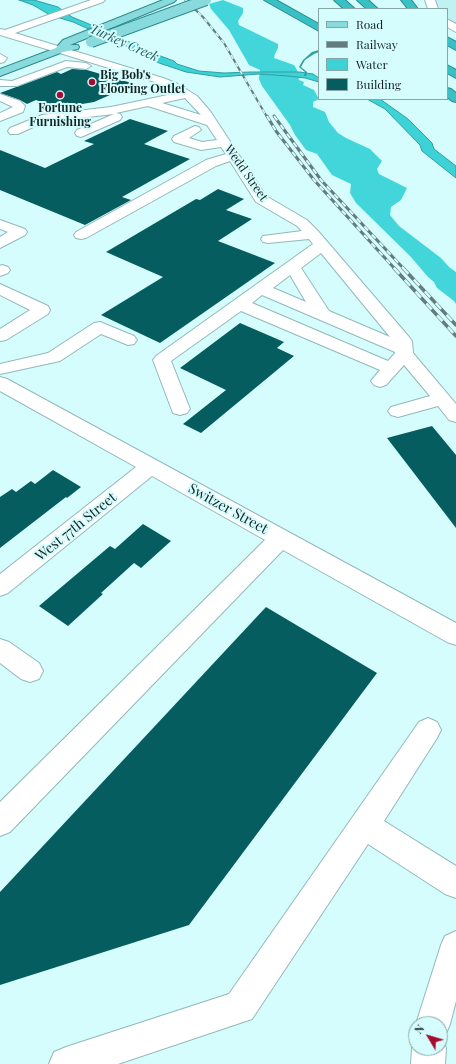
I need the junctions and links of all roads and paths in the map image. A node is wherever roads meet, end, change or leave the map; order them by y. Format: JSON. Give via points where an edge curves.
{"nodes":[{"id":1,"x":100,"y":0,"type":"edge"},
{"id":2,"x":170,"y":0,"type":"edge"},
{"id":3,"x":206,"y":0,"type":"edge"},
{"id":4,"x":269,"y":0,"type":"edge"},
{"id":5,"x":339,"y":0,"type":"edge"},
{"id":6,"x":362,"y":0,"type":"edge"},
{"id":7,"x":406,"y":0,"type":"edge"},
{"id":8,"x":349,"y":8,"type":"edge"},
{"id":9,"x":372,"y":8,"type":"edge"},
{"id":10,"x":412,"y":8,"type":"edge"},
{"id":11,"x":318,"y":27,"type":"edge"},
{"id":12,"x":5,"y":36,"type":"edge"},
{"id":13,"x":448,"y":41,"type":"edge"},
{"id":14,"x":456,"y":47,"type":"edge"},
{"id":15,"x":60,"y":50,"type":"junction"},
{"id":16,"x":98,"y":62,"type":"junction"},
{"id":17,"x":448,"y":69,"type":"edge"},
{"id":18,"x":0,"y":73,"type":"edge"},
{"id":19,"x":456,"y":75,"type":"edge"},
{"id":20,"x":162,"y":82,"type":"junction"},
{"id":21,"x":0,"y":83,"type":"edge"},
{"id":22,"x":148,"y":87,"type":"dead end"},
{"id":23,"x":448,"y":92,"type":"edge"},
{"id":24,"x":188,"y":94,"type":"junction"},
{"id":25,"x":0,"y":97,"type":"edge"},
{"id":26,"x":456,"y":100,"type":"edge"},
{"id":27,"x":147,"y":108,"type":"junction"},
{"id":28,"x":0,"y":117,"type":"edge"},
{"id":29,"x":211,"y":122,"type":"junction"},
{"id":30,"x":181,"y":126,"type":"dead end"},
{"id":31,"x":195,"y":130,"type":"junction"},
{"id":32,"x":14,"y":131,"type":"dead end"},
{"id":33,"x":81,"y":133,"type":"dead end"},
{"id":34,"x":224,"y":142,"type":"junction"},
{"id":35,"x":233,"y":156,"type":"junction"},
{"id":36,"x":241,"y":168,"type":"junction"},
{"id":37,"x":217,"y":175,"type":"dead end"},
{"id":38,"x":0,"y":224,"type":"edge"},
{"id":39,"x":81,"y":235,"type":"dead end"},
{"id":40,"x":268,"y":239,"type":"dead end"},
{"id":41,"x":317,"y":239,"type":"junction"},
{"id":42,"x":0,"y":243,"type":"edge"},
{"id":43,"x":292,"y":266,"type":"junction"},
{"id":44,"x":0,"y":289,"type":"edge"},
{"id":45,"x":261,"y":289,"type":"junction"},
{"id":46,"x":369,"y":300,"type":"junction"},
{"id":47,"x":240,"y":304,"type":"junction"},
{"id":48,"x":322,"y":314,"type":"junction"},
{"id":49,"x":353,"y":328,"type":"junction"},
{"id":50,"x":0,"y":336,"type":"edge"},
{"id":51,"x":128,"y":340,"type":"dead end"},
{"id":52,"x":334,"y":344,"type":"junction"},
{"id":53,"x":400,"y":357,"type":"junction"},
{"id":54,"x":0,"y":369,"type":"edge"},
{"id":55,"x":380,"y":381,"type":"dead end"},
{"id":56,"x":0,"y":383,"type":"edge"},
{"id":57,"x":442,"y":399,"type":"junction"},
{"id":58,"x":180,"y":409,"type":"dead end"},
{"id":59,"x":398,"y":411,"type":"dead end"},
{"id":60,"x":456,"y":416,"type":"edge"},
{"id":61,"x":151,"y":466,"type":"junction"},
{"id":62,"x":281,"y":538,"type":"junction"},
{"id":63,"x":0,"y":588,"type":"edge"},
{"id":64,"x":456,"y":635,"type":"edge"},
{"id":65,"x":0,"y":649,"type":"edge"},
{"id":66,"x":30,"y":671,"type":"dead end"},
{"id":67,"x":428,"y":730,"type":"dead end"},
{"id":68,"x":0,"y":822,"type":"edge"},
{"id":69,"x":364,"y":825,"type":"junction"},
{"id":70,"x":456,"y":883,"type":"edge"},
{"id":71,"x":456,"y":947,"type":"edge"},
{"id":72,"x":435,"y":1016,"type":"edge"},
{"id":73,"x":66,"y":1064,"type":"edge"}],
"edges":[{"from":1,"to":12,"type":"street","via":[[84,6],[72,6],[44,23],[31,24]]},
{"from":2,"to":15,"type":"main road","via":[[67,42]]},
{"from":3,"to":15,"type":"main road","bridge":true,"via":[[91,42]]},
{"from":4,"to":11,"type":"highway"},
{"from":5,"to":8,"type":"highway"},
{"from":6,"to":9,"type":"highway"},
{"from":7,"to":10,"type":"highway"},
{"from":12,"to":15,"type":"street","name":"Wedd Street","via":[[21,38]]},
{"from":13,"to":14,"type":"highway"},
{"from":15,"to":16,"type":"street","name":"Wedd Street"},
{"from":15,"to":18,"type":"main road"},
{"from":16,"to":20,"type":"street","name":"Wedd Street"},
{"from":16,"to":21,"type":"street","via":[[85,66],[63,64],[13,84]]},
{"from":17,"to":19,"type":"highway"},
{"from":20,"to":22,"type":"street"},
{"from":20,"to":24,"type":"street","name":"Wedd Street"},
{"from":23,"to":26,"type":"highway"},
{"from":24,"to":27,"type":"street"},
{"from":24,"to":29,"type":"street","name":"Wedd Street","via":[[200,105]]},
{"from":25,"to":28,"type":"street","via":[[16,103],[19,110]]},
{"from":27,"to":29,"type":"street"},
{"from":27,"to":32,"type":"street","via":[[42,119]]},
{"from":27,"to":33,"type":"street","via":[[132,110]]},
{"from":29,"to":31,"type":"street"},
{"from":29,"to":34,"type":"street","name":"Wedd Street"},
{"from":30,"to":31,"type":"street"},
{"from":31,"to":34,"type":"street","via":[[178,139],[201,146]]},
{"from":34,"to":35,"type":"street","name":"Wedd Street"},
{"from":35,"to":36,"type":"street","name":"Wedd Street"},
{"from":35,"to":39,"type":"street","via":[[211,163]]},
{"from":36,"to":37,"type":"street","via":[[223,171]]},
{"from":36,"to":41,"type":"street","name":"Wedd Street","via":[[261,199],[302,223]]},
{"from":38,"to":42,"type":"street","via":[[20,232]]},
{"from":40,"to":41,"type":"street"},
{"from":41,"to":43,"type":"street"},
{"from":41,"to":46,"type":"street","name":"Wedd Street"},
{"from":43,"to":45,"type":"street"},
{"from":43,"to":48,"type":"street"},
{"from":44,"to":50,"type":"street","via":[[42,310]]},
{"from":45,"to":47,"type":"street"},
{"from":45,"to":48,"type":"street"},
{"from":46,"to":49,"type":"street"},
{"from":46,"to":53,"type":"street","name":"Wedd Street","via":[[404,341]]},
{"from":47,"to":52,"type":"street"},
{"from":47,"to":58,"type":"street","via":[[162,360]]},
{"from":48,"to":49,"type":"street"},
{"from":49,"to":52,"type":"street"},
{"from":49,"to":53,"type":"street"},
{"from":51,"to":54,"type":"street","via":[[100,327],[54,357]]},
{"from":52,"to":53,"type":"street"},
{"from":53,"to":55,"type":"street"},
{"from":53,"to":57,"type":"street"},
{"from":56,"to":61,"type":"street","name":"Switzer Street"},
{"from":57,"to":59,"type":"street"},
{"from":57,"to":60,"type":"street"},
{"from":61,"to":62,"type":"street","name":"Switzer Street"},
{"from":61,"to":63,"type":"street","name":"West 77th Street"},
{"from":62,"to":64,"type":"street","name":"Switzer Street"},
{"from":62,"to":68,"type":"street"},
{"from":65,"to":66,"type":"street"},
{"from":67,"to":69,"type":"street"},
{"from":69,"to":70,"type":"street"},
{"from":69,"to":73,"type":"street","via":[[240,1007]]},
{"from":71,"to":72,"type":"street"}]}
